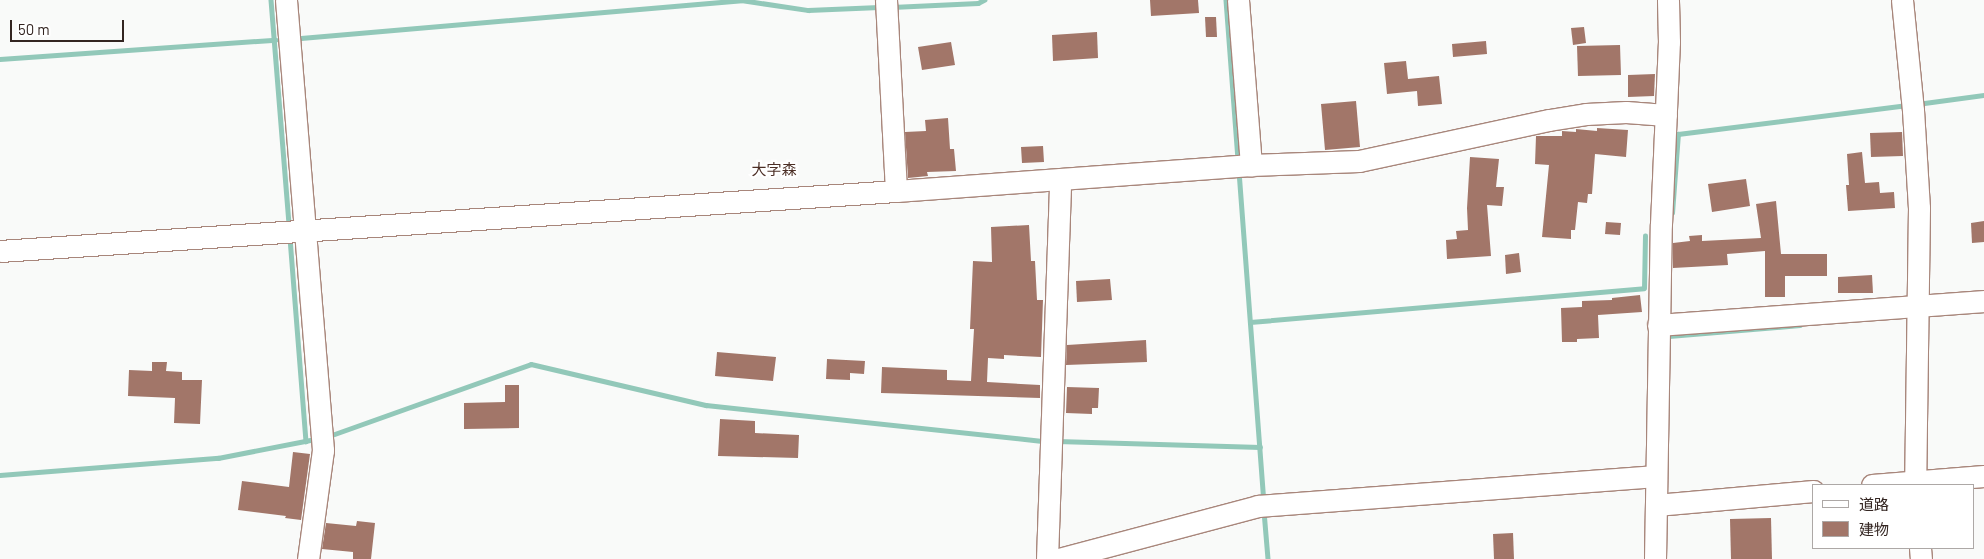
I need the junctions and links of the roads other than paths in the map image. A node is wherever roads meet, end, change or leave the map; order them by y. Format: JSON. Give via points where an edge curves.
{"nodes":[{"id":1,"x":286,"y":0,"type":"edge"},
{"id":2,"x":1238,"y":0,"type":"edge"},
{"id":3,"x":1668,"y":0,"type":"edge"},
{"id":4,"x":1902,"y":0,"type":"edge"},
{"id":5,"x":887,"y":6,"type":"edge"},
{"id":6,"x":1666,"y":115,"type":"junction"},
{"id":7,"x":1240,"y":166,"type":"junction"},
{"id":8,"x":1060,"y":179,"type":"junction"},
{"id":9,"x":896,"y":191,"type":"junction"},
{"id":10,"x":303,"y":230,"type":"junction"},
{"id":11,"x":0,"y":251,"type":"edge"},
{"id":12,"x":1984,"y":301,"type":"edge"},
{"id":13,"x":1916,"y":313,"type":"junction"},
{"id":14,"x":1658,"y":325,"type":"junction"},
{"id":15,"x":1656,"y":476,"type":"junction"},
{"id":16,"x":1984,"y":476,"type":"edge"},
{"id":17,"x":1920,"y":482,"type":"edge"},
{"id":18,"x":1888,"y":484,"type":"edge"},
{"id":19,"x":1812,"y":491,"type":"edge"},
{"id":20,"x":1656,"y":504,"type":"junction"},
{"id":21,"x":308,"y":559,"type":"edge"},
{"id":22,"x":1047,"y":559,"type":"edge"},
{"id":23,"x":1059,"y":559,"type":"edge"},
{"id":24,"x":1655,"y":559,"type":"edge"}],
"edges":[{"from":1,"to":10,"type":"street"},
{"from":2,"to":7,"type":"street"},
{"from":3,"to":6,"type":"street"},
{"from":4,"to":13,"type":"street","via":[[1913,103],[1919,208]]},
{"from":5,"to":9,"type":"street"},
{"from":6,"to":7,"type":"street","via":[[1586,114],[1359,161]]},
{"from":6,"to":14,"type":"street"},
{"from":7,"to":8,"type":"street"},
{"from":8,"to":9,"type":"street"},
{"from":8,"to":22,"type":"street"},
{"from":9,"to":10,"type":"street"},
{"from":10,"to":11,"type":"street"},
{"from":10,"to":21,"type":"street","via":[[323,450]]},
{"from":12,"to":13,"type":"street"},
{"from":13,"to":14,"type":"street"},
{"from":13,"to":17,"type":"street"},
{"from":14,"to":15,"type":"street"},
{"from":15,"to":20,"type":"street"},
{"from":15,"to":23,"type":"street","via":[[1263,506]]},
{"from":16,"to":17,"type":"street"},
{"from":17,"to":18,"type":"street"},
{"from":19,"to":20,"type":"street"},
{"from":20,"to":24,"type":"street"}]}
